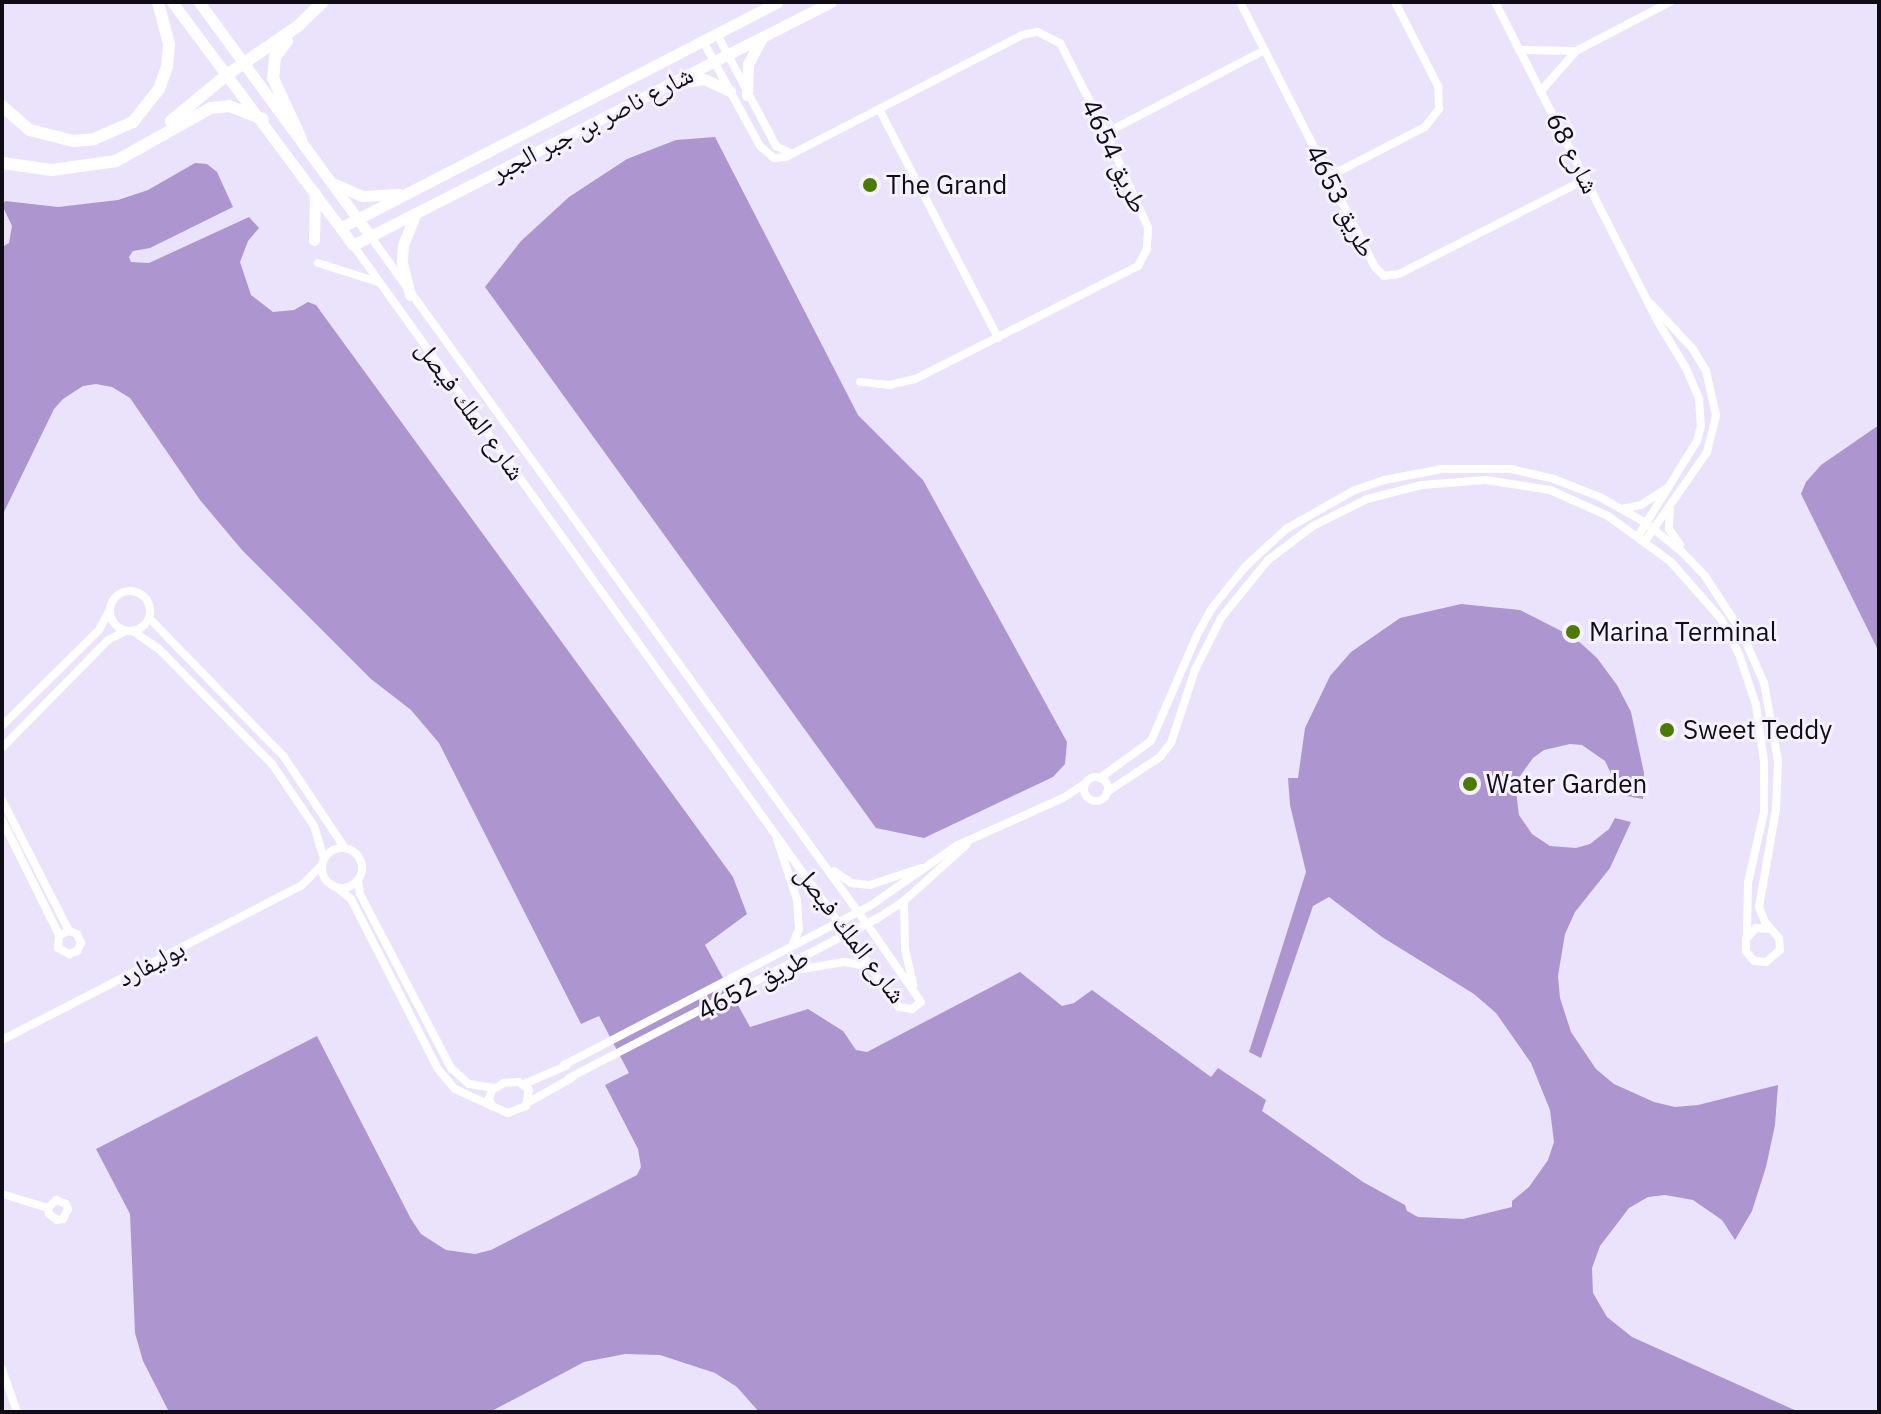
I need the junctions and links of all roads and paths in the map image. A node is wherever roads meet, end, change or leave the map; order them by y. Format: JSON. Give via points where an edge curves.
{"nodes":[{"id":1,"x":158,"y":2,"type":"edge"},
{"id":2,"x":172,"y":2,"type":"edge"},
{"id":3,"x":199,"y":2,"type":"edge"},
{"id":4,"x":323,"y":2,"type":"edge"},
{"id":5,"x":777,"y":2,"type":"edge"},
{"id":6,"x":831,"y":2,"type":"edge"},
{"id":7,"x":1240,"y":2,"type":"edge"},
{"id":8,"x":1395,"y":2,"type":"edge"},
{"id":9,"x":1495,"y":2,"type":"edge"},
{"id":10,"x":1670,"y":2,"type":"edge"},
{"id":11,"x":309,"y":17,"type":"junction"},
{"id":12,"x":717,"y":34,"type":"junction"},
{"id":13,"x":763,"y":37,"type":"junction"},
{"id":14,"x":703,"y":41,"type":"junction"},
{"id":15,"x":1265,"y":50,"type":"junction"},
{"id":16,"x":1519,"y":50,"type":"junction"},
{"id":17,"x":1576,"y":51,"type":"junction"},
{"id":18,"x":727,"y":55,"type":"junction"},
{"id":19,"x":714,"y":62,"type":"junction"},
{"id":20,"x":245,"y":63,"type":"junction"},
{"id":21,"x":228,"y":74,"type":"junction"},
{"id":22,"x":667,"y":85,"type":"junction"},
{"id":23,"x":730,"y":91,"type":"junction"},
{"id":24,"x":1541,"y":91,"type":"junction"},
{"id":25,"x":747,"y":95,"type":"junction"},
{"id":26,"x":2,"y":106,"type":"edge"},
{"id":27,"x":879,"y":109,"type":"junction"},
{"id":28,"x":263,"y":119,"type":"junction"},
{"id":29,"x":1106,"y":133,"type":"junction"},
{"id":30,"x":301,"y":139,"type":"junction"},
{"id":31,"x":137,"y":148,"type":"junction"},
{"id":32,"x":792,"y":154,"type":"junction"},
{"id":33,"x":2,"y":163,"type":"edge"},
{"id":34,"x":1328,"y":177,"type":"junction"},
{"id":35,"x":1586,"y":179,"type":"junction"},
{"id":36,"x":333,"y":182,"type":"junction"},
{"id":37,"x":314,"y":189,"type":"junction"},
{"id":38,"x":412,"y":192,"type":"junction"},
{"id":39,"x":416,"y":213,"type":"junction"},
{"id":40,"x":359,"y":219,"type":"junction"},
{"id":41,"x":342,"y":227,"type":"junction"},
{"id":42,"x":370,"y":236,"type":"junction"},
{"id":43,"x":314,"y":240,"type":"dead end"},
{"id":44,"x":353,"y":245,"type":"junction"},
{"id":45,"x":318,"y":263,"type":"dead end"},
{"id":46,"x":378,"y":282,"type":"junction"},
{"id":47,"x":410,"y":295,"type":"junction"},
{"id":48,"x":1650,"y":304,"type":"junction"},
{"id":49,"x":998,"y":338,"type":"junction"},
{"id":50,"x":860,"y":382,"type":"dead end"},
{"id":51,"x":1670,"y":487,"type":"junction"},
{"id":52,"x":1672,"y":505,"type":"junction"},
{"id":53,"x":1622,"y":509,"type":"junction"},
{"id":54,"x":1650,"y":526,"type":"junction"},
{"id":55,"x":1642,"y":539,"type":"junction"},
{"id":56,"x":1692,"y":562,"type":"junction"},
{"id":57,"x":109,"y":611,"type":"junction"},
{"id":58,"x":149,"y":618,"type":"junction"},
{"id":59,"x":130,"y":631,"type":"junction"},
{"id":60,"x":2,"y":726,"type":"edge"},
{"id":61,"x":2,"y":748,"type":"edge"},
{"id":62,"x":1100,"y":778,"type":"junction"},
{"id":63,"x":1086,"y":783,"type":"junction"},
{"id":64,"x":1107,"y":792,"type":"junction"},
{"id":65,"x":1086,"y":796,"type":"junction"},
{"id":66,"x":1063,"y":798,"type":"junction"},
{"id":67,"x":2,"y":800,"type":"edge"},
{"id":68,"x":2,"y":820,"type":"edge"},
{"id":69,"x":773,"y":828,"type":"junction"},
{"id":70,"x":976,"y":837,"type":"junction"},
{"id":71,"x":345,"y":848,"type":"junction"},
{"id":72,"x":821,"y":859,"type":"junction"},
{"id":73,"x":323,"y":862,"type":"junction"},
{"id":74,"x":933,"y":862,"type":"junction"},
{"id":75,"x":358,"y":880,"type":"junction"},
{"id":76,"x":301,"y":886,"type":"junction"},
{"id":77,"x":334,"y":886,"type":"junction"},
{"id":78,"x":904,"y":901,"type":"junction"},
{"id":79,"x":858,"y":912,"type":"junction"},
{"id":80,"x":840,"y":921,"type":"junction"},
{"id":81,"x":866,"y":923,"type":"junction"},
{"id":82,"x":1770,"y":929,"type":"junction"},
{"id":83,"x":69,"y":931,"type":"junction"},
{"id":84,"x":849,"y":933,"type":"junction"},
{"id":85,"x":59,"y":935,"type":"junction"},
{"id":86,"x":1746,"y":939,"type":"junction"},
{"id":87,"x":790,"y":948,"type":"junction"},
{"id":88,"x":874,"y":967,"type":"junction"},
{"id":89,"x":776,"y":973,"type":"junction"},
{"id":90,"x":916,"y":994,"type":"junction"},
{"id":91,"x":2,"y":1040,"type":"edge"},
{"id":92,"x":524,"y":1084,"type":"junction"},
{"id":93,"x":495,"y":1088,"type":"junction"},
{"id":94,"x":529,"y":1102,"type":"junction"},
{"id":95,"x":492,"y":1106,"type":"junction"},
{"id":96,"x":2,"y":1194,"type":"edge"},
{"id":97,"x":48,"y":1208,"type":"dead end"},
{"id":98,"x":2,"y":1369,"type":"edge"},
{"id":99,"x":17,"y":1412,"type":"edge"}],
"edges":[{"from":1,"to":26,"type":"highway","via":[[169,44],[167,67],[154,98],[133,122],[94,139],[73,141],[30,130]]},
{"from":2,"to":21,"type":"main road","name":"شارع الملك فيصل"},
{"from":3,"to":20,"type":"main road","name":"شارع الملك فيصل"},
{"from":4,"to":11,"type":"highway"},
{"from":5,"to":12,"type":"main road","name":"شارع ناصر بن جبر الجبر"},
{"from":6,"to":13,"type":"main road","name":"شارع ناصر بن جبر الجبر"},
{"from":7,"to":15,"type":"street","name":"طريق 4653"},
{"from":8,"to":34,"type":"street","via":[[1438,86],[1439,109],[1425,127]]},
{"from":9,"to":16,"type":"street","name":"شارع 68"},
{"from":10,"to":17,"type":"street"},
{"from":11,"to":20,"type":"highway"},
{"from":11,"to":30,"type":"highway","via":[[278,50],[273,71],[274,85]]},
{"from":12,"to":14,"type":"main road","name":"شارع ناصر بن جبر الجبر"},
{"from":12,"to":18,"type":"street"},
{"from":13,"to":18,"type":"main road","name":"شارع ناصر بن جبر الجبر"},
{"from":13,"to":25,"type":"main road","via":[[748,64]]},
{"from":14,"to":19,"type":"street"},
{"from":14,"to":38,"type":"main road","name":"شارع ناصر بن جبر الجبر"},
{"from":15,"to":29,"type":"street"},
{"from":15,"to":34,"type":"street","name":"طريق 4653"},
{"from":16,"to":17,"type":"street"},
{"from":16,"to":24,"type":"street","name":"شارع 68"},
{"from":17,"to":24,"type":"street"},
{"from":18,"to":19,"type":"main road","name":"شارع ناصر بن جبر الجبر"},
{"from":18,"to":25,"type":"street"},
{"from":19,"to":22,"type":"main road","name":"شارع ناصر بن جبر الجبر"},
{"from":19,"to":23,"type":"street"},
{"from":20,"to":21,"type":"highway"},
{"from":20,"to":30,"type":"main road","name":"شارع الملك فيصل"},
{"from":21,"to":28,"type":"main road","name":"شارع الملك فيصل"},
{"from":21,"to":31,"type":"highway"},
{"from":22,"to":23,"type":"main road","via":[[704,79]]},
{"from":22,"to":39,"type":"main road","name":"شارع ناصر بن جبر الجبر"},
{"from":23,"to":32,"type":"street","via":[[763,151],[774,158]]},
{"from":24,"to":35,"type":"street","name":"شارع 68"},
{"from":25,"to":32,"type":"street","via":[[776,146]]},
{"from":27,"to":29,"type":"street","name":"طريق 4654","via":[[1022,35],[1038,32],[1060,43]]},
{"from":27,"to":32,"type":"street","name":"طريق 4654"},
{"from":27,"to":49,"type":"street"},
{"from":28,"to":31,"type":"highway","via":[[229,106],[211,108]]},
{"from":28,"to":37,"type":"main road","name":"شارع الملك فيصل"},
{"from":29,"to":49,"type":"street","name":"طريق 4654","via":[[1146,221],[1145,255],[1133,270]]},
{"from":30,"to":36,"type":"main road","name":"شارع الملك فيصل"},
{"from":31,"to":33,"type":"highway","via":[[95,167],[52,170]]},
{"from":34,"to":35,"type":"street","name":"طريق 4653","via":[[1377,271],[1392,277]]},
{"from":35,"to":48,"type":"street","name":"شارع 68"},
{"from":36,"to":38,"type":"main road","via":[[362,196]]},
{"from":36,"to":40,"type":"main road","name":"شارع الملك فيصل"},
{"from":37,"to":41,"type":"main road","name":"شارع الملك فيصل"},
{"from":37,"to":43,"type":"main road"},
{"from":38,"to":40,"type":"main road","name":"شارع ناصر بن جبر الجبر"},
{"from":39,"to":42,"type":"main road","name":"شارع ناصر بن جبر الجبر"},
{"from":39,"to":47,"type":"main road","via":[[403,245]]},
{"from":40,"to":41,"type":"main road","name":"شارع ناصر بن جبر الجبر"},
{"from":40,"to":42,"type":"main road","name":"شارع الملك فيصل"},
{"from":41,"to":44,"type":"main road","name":"شارع الملك فيصل"},
{"from":42,"to":44,"type":"main road","name":"شارع ناصر بن جبر الجبر"},
{"from":42,"to":47,"type":"street","name":"شارع الملك فيصل"},
{"from":44,"to":46,"type":"street","name":"شارع الملك فيصل"},
{"from":45,"to":46,"type":"street"},
{"from":46,"to":69,"type":"street","name":"شارع الملك فيصل"},
{"from":47,"to":72,"type":"street","name":"شارع الملك فيصل"},
{"from":48,"to":51,"type":"street","via":[[1695,385],[1701,413],[1697,441]]},
{"from":48,"to":52,"type":"street","via":[[1693,349],[1715,403],[1707,452]]},
{"from":49,"to":50,"type":"street","name":"طريق 4654","via":[[907,382]]},
{"from":51,"to":53,"type":"street","via":[[1641,505]]},
{"from":51,"to":54,"type":"street"},
{"from":52,"to":54,"type":"street"},
{"from":52,"to":56,"type":"street","via":[[1669,529]]},
{"from":53,"to":54,"type":"street"},
{"from":53,"to":62,"type":"street","via":[[1554,479],[1491,467],[1416,472],[1330,502],[1278,536],[1227,586],[1197,635],[1151,741]]},
{"from":54,"to":55,"type":"street"},
{"from":54,"to":56,"type":"street"},
{"from":55,"to":64,"type":"street","via":[[1608,516],[1550,490],[1486,480],[1450,480],[1393,491],[1331,515],[1283,547],[1238,593],[1207,642],[1171,743],[1160,757]]},
{"from":55,"to":86,"type":"street","via":[[1684,573],[1721,619],[1756,705],[1764,812],[1748,883]]},
{"from":56,"to":82,"type":"street","via":[[1742,633],[1769,703],[1778,787],[1759,907]]},
{"from":57,"to":58,"type":"street","via":[[115,597],[136,591],[149,603]]},
{"from":57,"to":59,"type":"street","via":[[114,625]]},
{"from":57,"to":60,"type":"street","via":[[99,630]]},
{"from":58,"to":59,"type":"street"},
{"from":58,"to":71,"type":"street","via":[[284,757]]},
{"from":59,"to":61,"type":"street","via":[[108,640]]},
{"from":59,"to":73,"type":"street","via":[[159,649],[272,764],[314,826]]},
{"from":62,"to":63,"type":"street"},
{"from":62,"to":64,"type":"street"},
{"from":63,"to":65,"type":"street"},
{"from":63,"to":66,"type":"street"},
{"from":64,"to":65,"type":"street","via":[[1098,801]]},
{"from":65,"to":66,"type":"street"},
{"from":66,"to":70,"type":"street","name":"طريق 4652"},
{"from":67,"to":83,"type":"street"},
{"from":68,"to":85,"type":"street"},
{"from":69,"to":80,"type":"street","name":"شارع الملك فيصل"},
{"from":69,"to":87,"type":"street","via":[[797,900],[799,929]]},
{"from":70,"to":74,"type":"street","name":"طريق 4652"},
{"from":70,"to":78,"type":"street","name":"طريق 4652"},
{"from":71,"to":73,"type":"street","via":[[329,852]]},
{"from":71,"to":75,"type":"street","via":[[363,864]]},
{"from":72,"to":74,"type":"street","via":[[839,877],[870,885]]},
{"from":72,"to":79,"type":"street","name":"شارع الملك فيصل"},
{"from":73,"to":76,"type":"street","name":"بوليفارد"},
{"from":73,"to":77,"type":"street","via":[[324,877]]},
{"from":74,"to":79,"type":"street","name":"طريق 4652"},
{"from":75,"to":77,"type":"street","via":[[344,888]]},
{"from":75,"to":93,"type":"street","via":[[360,894],[451,1068],[469,1084]]},
{"from":76,"to":77,"type":"street","name":"بوليفارد"},
{"from":76,"to":91,"type":"street","name":"بوليفارد"},
{"from":77,"to":95,"type":"street","via":[[351,899],[438,1069],[455,1089]]},
{"from":78,"to":81,"type":"street","name":"طريق 4652"},
{"from":78,"to":90,"type":"street","via":[[905,949]]},
{"from":79,"to":80,"type":"street","name":"طريق 4652"},
{"from":79,"to":81,"type":"street","name":"شارع الملك فيصل"},
{"from":80,"to":84,"type":"street","name":"شارع الملك فيصل"},
{"from":80,"to":87,"type":"street","name":"طريق 4652"},
{"from":81,"to":84,"type":"street","name":"طريق 4652"},
{"from":81,"to":90,"type":"street","name":"شارع الملك فيصل"},
{"from":82,"to":86,"type":"street","via":[[1756,928]]},
{"from":82,"to":86,"type":"street","via":[[1779,938],[1780,950],[1766,962],[1749,957]]},
{"from":83,"to":85,"type":"street"},
{"from":83,"to":85,"type":"street","via":[[80,938],[74,953],[61,951]]},
{"from":84,"to":88,"type":"street","name":"شارع الملك فيصل"},
{"from":84,"to":89,"type":"street","name":"طريق 4652"},
{"from":87,"to":92,"type":"street","name":"طريق 4652"},
{"from":88,"to":89,"type":"street","via":[[844,962]]},
{"from":88,"to":90,"type":"street","name":"شارع الملك فيصل","via":[[903,1009],[921,1002]]},
{"from":89,"to":94,"type":"street","name":"طريق 4652"},
{"from":92,"to":93,"type":"street","via":[[508,1082]]},
{"from":92,"to":94,"type":"street"},
{"from":93,"to":95,"type":"street","via":[[489,1096]]},
{"from":94,"to":95,"type":"street","via":[[513,1112]]},
{"from":96,"to":97,"type":"street"},
{"from":98,"to":99,"type":"street"}]}
